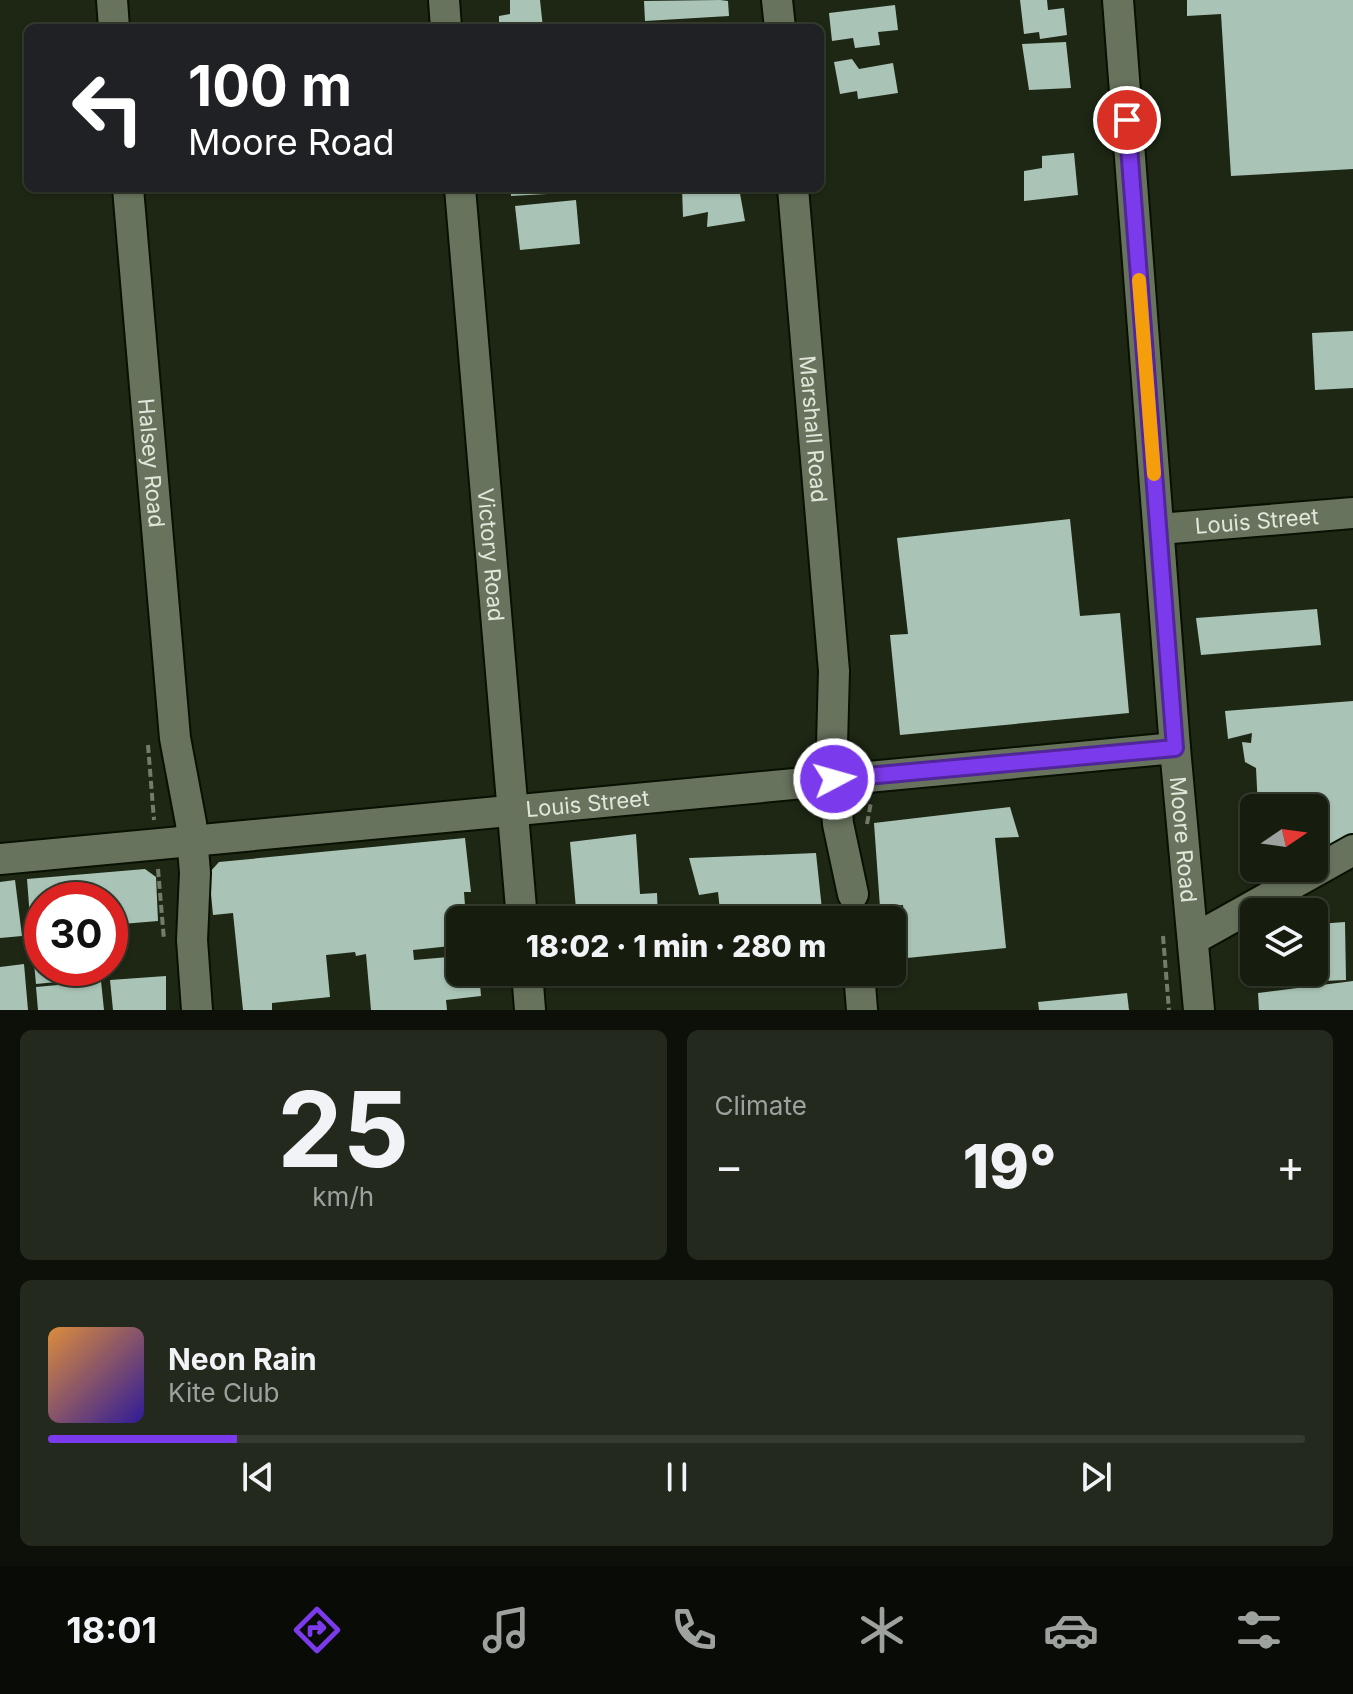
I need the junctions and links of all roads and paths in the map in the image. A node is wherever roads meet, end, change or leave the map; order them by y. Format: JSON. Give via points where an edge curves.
{"nodes":[{"id":1,"x":112,"y":0,"type":"edge"},
{"id":2,"x":444,"y":0,"type":"edge"},
{"id":3,"x":777,"y":0,"type":"edge"},
{"id":4,"x":1118,"y":0,"type":"edge"},
{"id":5,"x":114,"y":24,"type":"edge"},
{"id":6,"x":446,"y":24,"type":"edge"},
{"id":7,"x":780,"y":24,"type":"edge"},
{"id":8,"x":128,"y":192,"type":"edge"},
{"id":9,"x":460,"y":192,"type":"edge"},
{"id":10,"x":793,"y":192,"type":"edge"},
{"id":11,"x":1353,"y":513,"type":"edge"},
{"id":12,"x":1159,"y":529,"type":"junction"},
{"id":13,"x":1175,"y":748,"type":"junction"},
{"id":14,"x":844,"y":778,"type":"junction"},
{"id":15,"x":513,"y":810,"type":"junction"},
{"id":16,"x":183,"y":841,"type":"junction"},
{"id":17,"x":1353,"y":850,"type":"edge"},
{"id":18,"x":0,"y":859,"type":"edge"},
{"id":19,"x":845,"y":902,"type":"edge"},
{"id":20,"x":521,"y":906,"type":"edge"},
{"id":21,"x":1194,"y":939,"type":"junction"},
{"id":22,"x":528,"y":986,"type":"edge"},
{"id":23,"x":860,"y":986,"type":"edge"},
{"id":24,"x":197,"y":1010,"type":"edge"},
{"id":25,"x":530,"y":1010,"type":"edge"},
{"id":26,"x":862,"y":1010,"type":"edge"},
{"id":27,"x":1199,"y":1010,"type":"edge"}],
"edges":[{"from":1,"to":5,"type":"street"},
{"from":2,"to":6,"type":"street"},
{"from":3,"to":7,"type":"street"},
{"from":4,"to":12,"type":"street","name":"Moore Road"},
{"from":8,"to":16,"type":"street","name":"Halsey Road","via":[[175,738],[170,804]]},
{"from":9,"to":15,"type":"street","name":"Victory Road"},
{"from":10,"to":14,"type":"street","name":"Marshall Road","via":[[834,671],[832,744]]},
{"from":11,"to":12,"type":"street","name":"Louis Street"},
{"from":12,"to":13,"type":"street","name":"Moore Road"},
{"from":13,"to":14,"type":"street","name":"Louis Street"},
{"from":13,"to":21,"type":"street","name":"Moore Road"},
{"from":14,"to":15,"type":"street","name":"Louis Street"},
{"from":14,"to":19,"type":"street","name":"Marshall Road","via":[[838,824]]},
{"from":15,"to":16,"type":"street","name":"Louis Street"},
{"from":15,"to":20,"type":"street","name":"Victory Road"},
{"from":16,"to":18,"type":"street","name":"Louis Street"},
{"from":16,"to":24,"type":"street","name":"Halsey Road","via":[[176,874],[192,940]]},
{"from":17,"to":21,"type":"street"},
{"from":21,"to":27,"type":"street","name":"Moore Road"},
{"from":22,"to":25,"type":"street"},
{"from":23,"to":26,"type":"street"}]}
